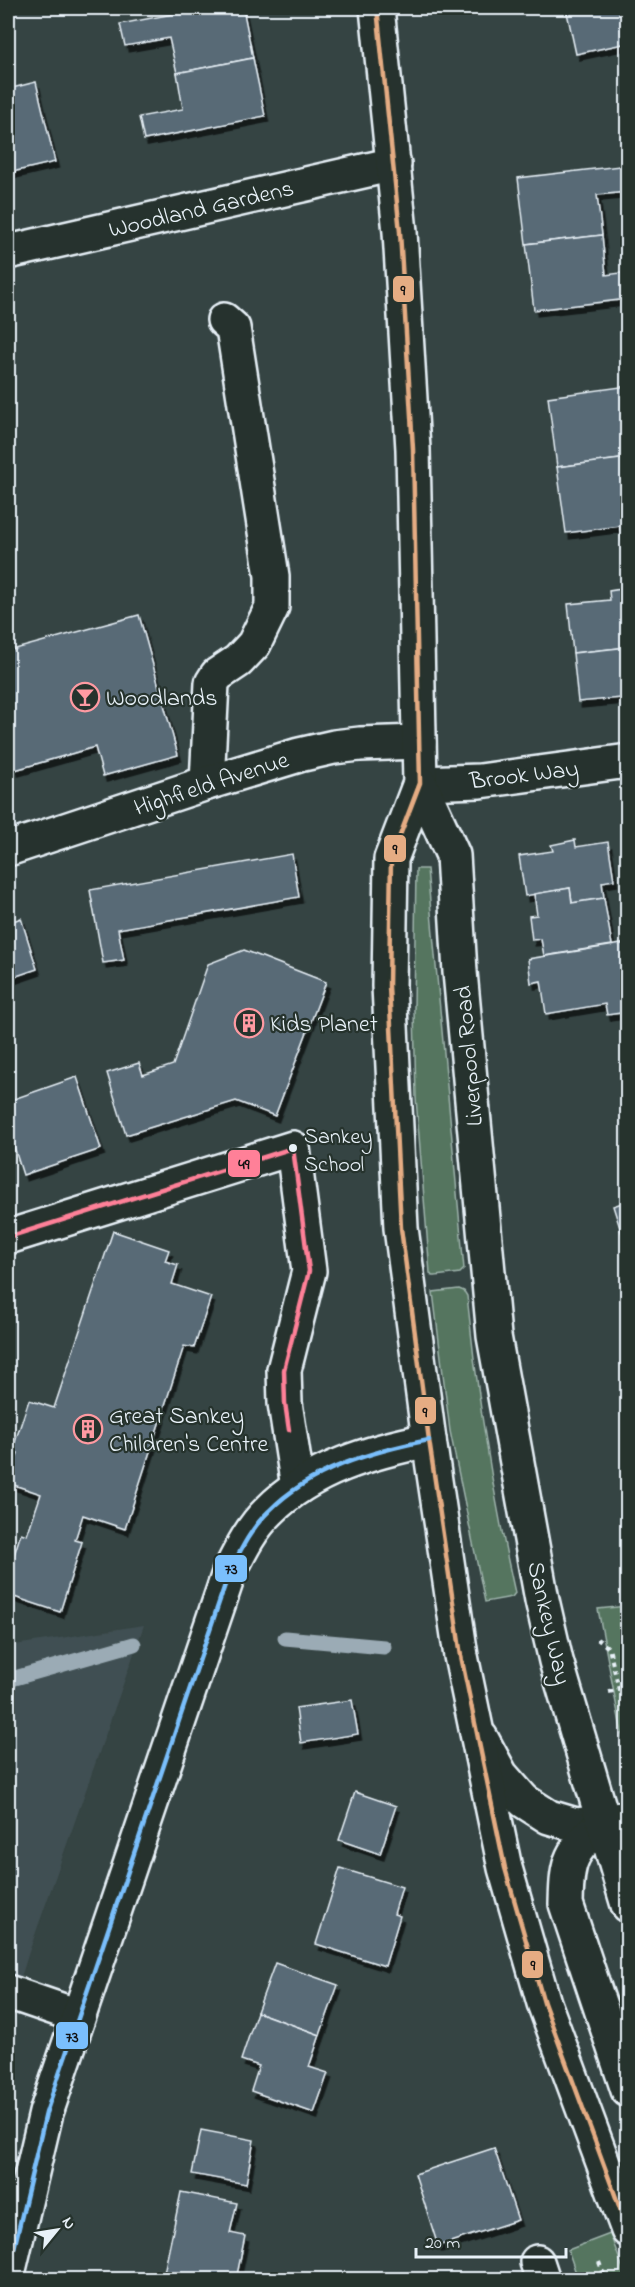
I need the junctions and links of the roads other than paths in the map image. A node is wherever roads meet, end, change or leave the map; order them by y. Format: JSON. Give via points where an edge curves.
{"nodes":[{"id":1,"x":377,"y":8,"type":"edge"},
{"id":2,"x":394,"y":164,"type":"junction"},
{"id":3,"x":8,"y":252,"type":"edge"},
{"id":4,"x":224,"y":320,"type":"dead end"},
{"id":5,"x":419,"y":742,"type":"junction"},
{"id":6,"x":627,"y":761,"type":"edge"},
{"id":7,"x":207,"y":783,"type":"junction"},
{"id":8,"x":420,"y":783,"type":"junction"},
{"id":9,"x":8,"y":849,"type":"edge"},
{"id":10,"x":8,"y":1237,"type":"edge"},
{"id":11,"x":494,"y":1336,"type":"joint"},
{"id":12,"x":429,"y":1440,"type":"junction"},
{"id":13,"x":298,"y":1487,"type":"junction"},
{"id":14,"x":478,"y":1732,"type":"junction"},
{"id":15,"x":615,"y":1820,"type":"edge"},
{"id":16,"x":627,"y":1905,"type":"edge"},
{"id":17,"x":8,"y":1992,"type":"edge"},
{"id":18,"x":78,"y":2016,"type":"junction"},
{"id":19,"x":627,"y":2090,"type":"edge"},
{"id":20,"x":627,"y":2230,"type":"edge"},
{"id":21,"x":8,"y":2274,"type":"edge"}],
"edges":[{"from":1,"to":2,"type":"main road","name":"Liverpool Road"},
{"from":2,"to":3,"type":"main road","name":"Woodland Gardens"},
{"from":2,"to":5,"type":"main road","name":"Liverpool Road","via":[[413,449]]},
{"from":4,"to":7,"type":"main road","via":[[233,328],[235,339],[272,576],[272,607],[254,644],[212,683]]},
{"from":5,"to":7,"type":"main road","name":"Highfield Avenue","via":[[334,747]]},
{"from":5,"to":8,"type":"main road","name":"Liverpool Road"},
{"from":6,"to":8,"type":"main road","name":"Brook Way","via":[[480,781]]},
{"from":7,"to":9,"type":"main road","name":"Highfield Avenue"},
{"from":8,"to":11,"type":"main road","name":"Liverpool Road","via":[[453,855]]},
{"from":8,"to":12,"type":"main road","name":"Liverpool Road","via":[[391,859],[389,986],[401,1228]]},
{"from":10,"to":13,"type":"main road","via":[[293,1148],[309,1271],[284,1370]]},
{"from":11,"to":15,"type":"main road","name":"Sankey Way","via":[[556,1661]]},
{"from":12,"to":13,"type":"main road","via":[[353,1460]]},
{"from":12,"to":14,"type":"main road","via":[[461,1656]]},
{"from":13,"to":18,"type":"main road","via":[[269,1510],[245,1541],[229,1573]]},
{"from":14,"to":15,"type":"main road","via":[[501,1775],[524,1801],[549,1817],[576,1825]]},
{"from":14,"to":20,"type":"main road","via":[[505,1868],[544,2004]]},
{"from":15,"to":16,"type":"main road","name":"Sankey Way"},
{"from":15,"to":19,"type":"main road","via":[[577,1846],[567,1872],[566,1904]]},
{"from":17,"to":18,"type":"main road"},
{"from":18,"to":21,"type":"main road","via":[[46,2113]]}]}
